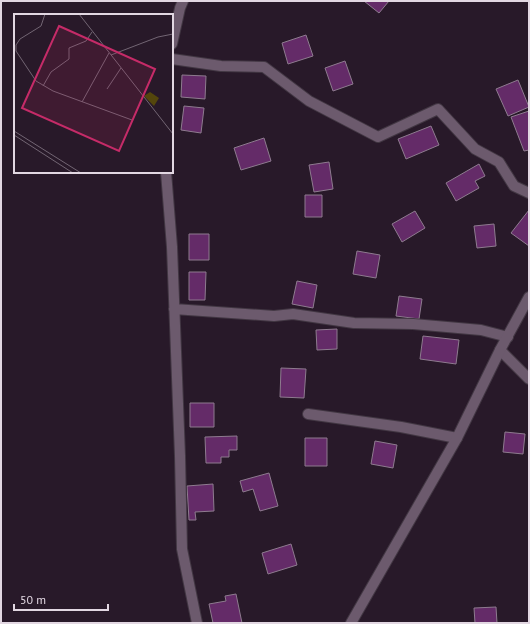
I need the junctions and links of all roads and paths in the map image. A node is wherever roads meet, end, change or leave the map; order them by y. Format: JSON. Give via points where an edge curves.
{"nodes":[{"id":1,"x":183,"y":1,"type":"edge"},
{"id":2,"x":173,"y":40,"type":"edge"},
{"id":3,"x":173,"y":59,"type":"edge"},
{"id":4,"x":166,"y":173,"type":"edge"},
{"id":5,"x":529,"y":193,"type":"edge"},
{"id":6,"x":529,"y":297,"type":"edge"},
{"id":7,"x":174,"y":308,"type":"junction"},
{"id":8,"x":508,"y":337,"type":"junction"},
{"id":9,"x":500,"y":350,"type":"junction"},
{"id":10,"x":529,"y":378,"type":"edge"},
{"id":11,"x":308,"y":414,"type":"dead end"},
{"id":12,"x":457,"y":438,"type":"junction"},
{"id":13,"x":197,"y":623,"type":"edge"},
{"id":14,"x":352,"y":623,"type":"edge"}],
"edges":[{"from":1,"to":2,"type":"street"},
{"from":3,"to":5,"type":"street","via":[[221,66],[264,67],[309,101],[378,137],[438,109],[475,149],[499,162],[514,186]]},
{"from":4,"to":7,"type":"street"},
{"from":6,"to":8,"type":"street"},
{"from":7,"to":8,"type":"street","via":[[274,316],[293,314],[354,323],[413,324],[480,330]]},
{"from":7,"to":13,"type":"street","via":[[182,549]]},
{"from":8,"to":9,"type":"street"},
{"from":9,"to":10,"type":"street"},
{"from":9,"to":12,"type":"street"},
{"from":11,"to":12,"type":"street","via":[[401,426]]},
{"from":12,"to":14,"type":"street"}]}
